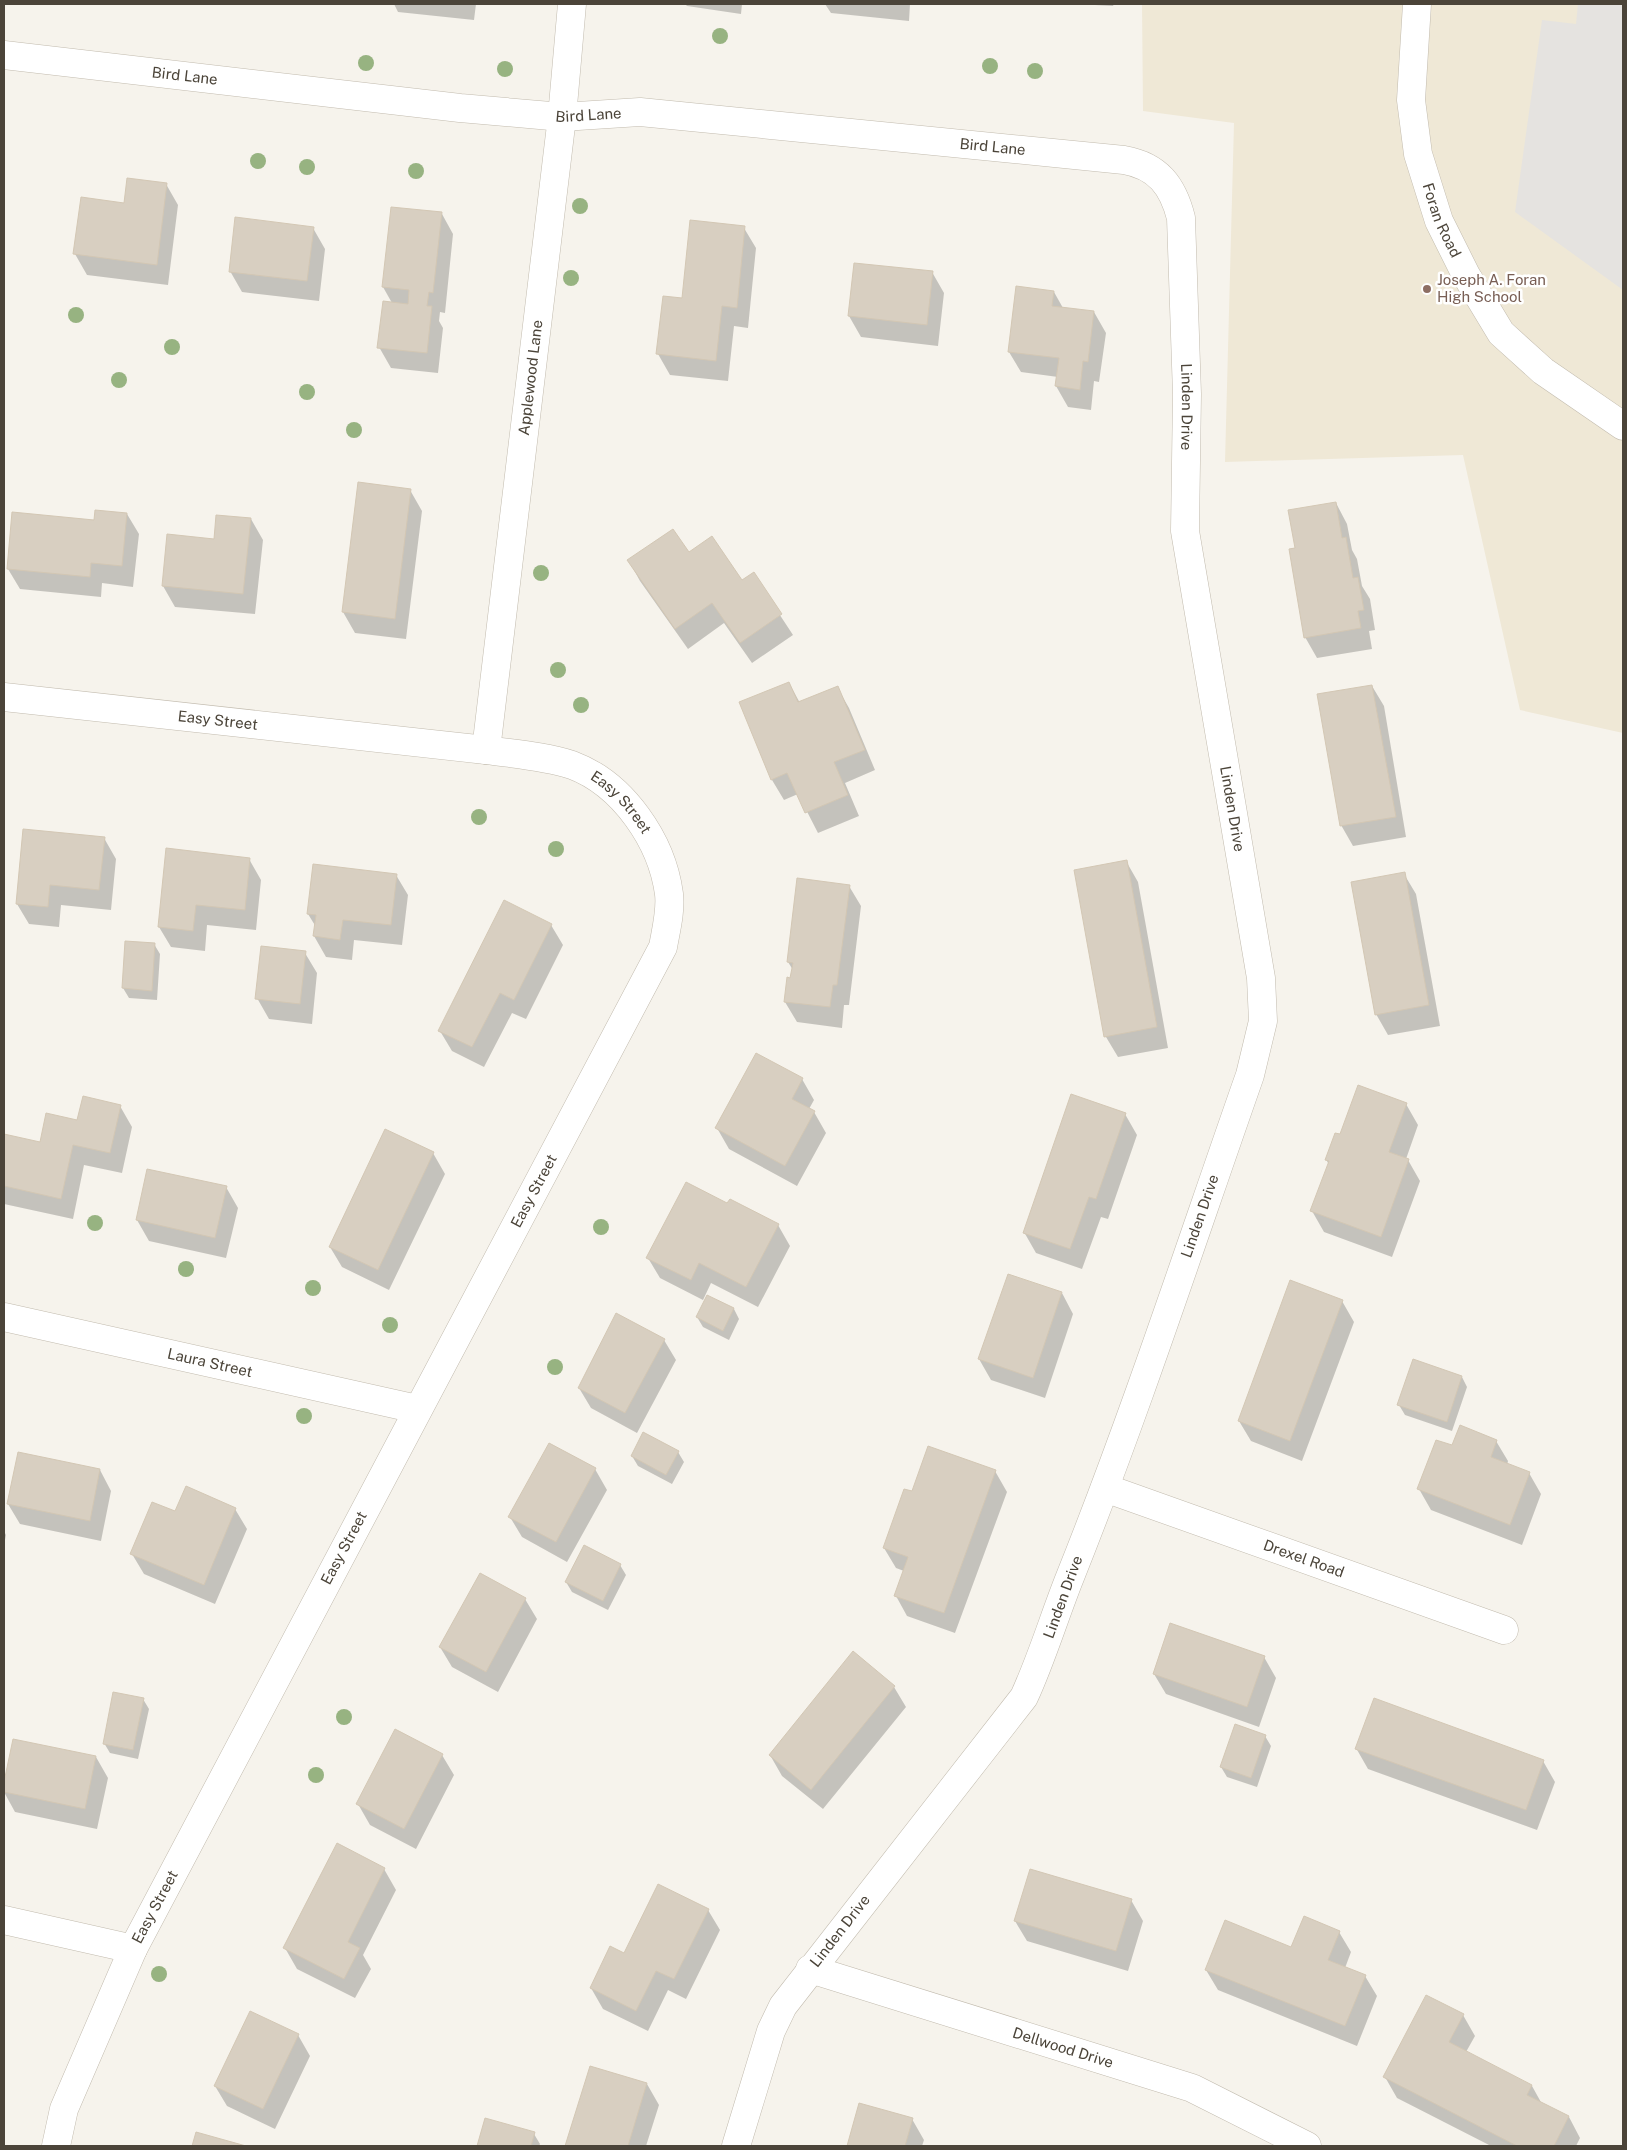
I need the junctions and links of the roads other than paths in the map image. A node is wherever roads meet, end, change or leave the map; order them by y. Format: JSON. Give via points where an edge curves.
{"nodes":[{"id":1,"x":572,"y":4,"type":"edge"},
{"id":2,"x":1417,"y":4,"type":"edge"},
{"id":3,"x":4,"y":56,"type":"edge"},
{"id":4,"x":562,"y":117,"type":"junction"},
{"id":5,"x":1166,"y":184,"type":"joint"},
{"id":6,"x":1623,"y":426,"type":"edge"},
{"id":7,"x":4,"y":697,"type":"edge"},
{"id":8,"x":486,"y":750,"type":"junction"},
{"id":9,"x":4,"y":1317,"type":"edge"},
{"id":10,"x":417,"y":1409,"type":"junction"},
{"id":11,"x":1105,"y":1488,"type":"junction"},
{"id":12,"x":1504,"y":1630,"type":"dead end"},
{"id":13,"x":4,"y":1920,"type":"edge"},
{"id":14,"x":133,"y":1949,"type":"junction"},
{"id":15,"x":810,"y":1969,"type":"junction"},
{"id":16,"x":56,"y":2146,"type":"edge"},
{"id":17,"x":736,"y":2146,"type":"edge"},
{"id":18,"x":1307,"y":2146,"type":"edge"}],
"edges":[{"from":1,"to":4,"type":"street","name":"Applewood Lane"},
{"from":2,"to":6,"type":"street","name":"Foran Road","via":[[1411,100],[1418,154],[1439,221],[1462,267],[1502,333],[1543,371]]},
{"from":3,"to":4,"type":"street","name":"Bird Lane"},
{"from":4,"to":5,"type":"street","name":"Bird Lane","via":[[640,112],[1124,160],[1147,166]]},
{"from":4,"to":8,"type":"street","name":"Applewood Lane"},
{"from":5,"to":11,"type":"street","name":"Linden Drive","via":[[1181,218],[1187,394],[1185,531],[1262,978],[1263,1021],[1250,1075]]},
{"from":7,"to":8,"type":"street","name":"Easy Street"},
{"from":8,"to":10,"type":"street","name":"Easy Street","via":[[573,766],[614,792],[639,820],[654,845],[664,870],[669,896],[667,924],[663,946]]},
{"from":9,"to":10,"type":"street","name":"Laura Street"},
{"from":10,"to":14,"type":"street","name":"Easy Street"},
{"from":11,"to":12,"type":"street","name":"Drexel Road"},
{"from":11,"to":15,"type":"street","name":"Linden Drive","via":[[1024,1697]]},
{"from":13,"to":14,"type":"street"},
{"from":14,"to":16,"type":"street","name":"Easy Street","via":[[64,2109]]},
{"from":15,"to":17,"type":"street","name":"Linden Drive","via":[[783,2006],[771,2031]]},
{"from":15,"to":18,"type":"street","name":"Dellwood Drive","via":[[1192,2088]]}]}
